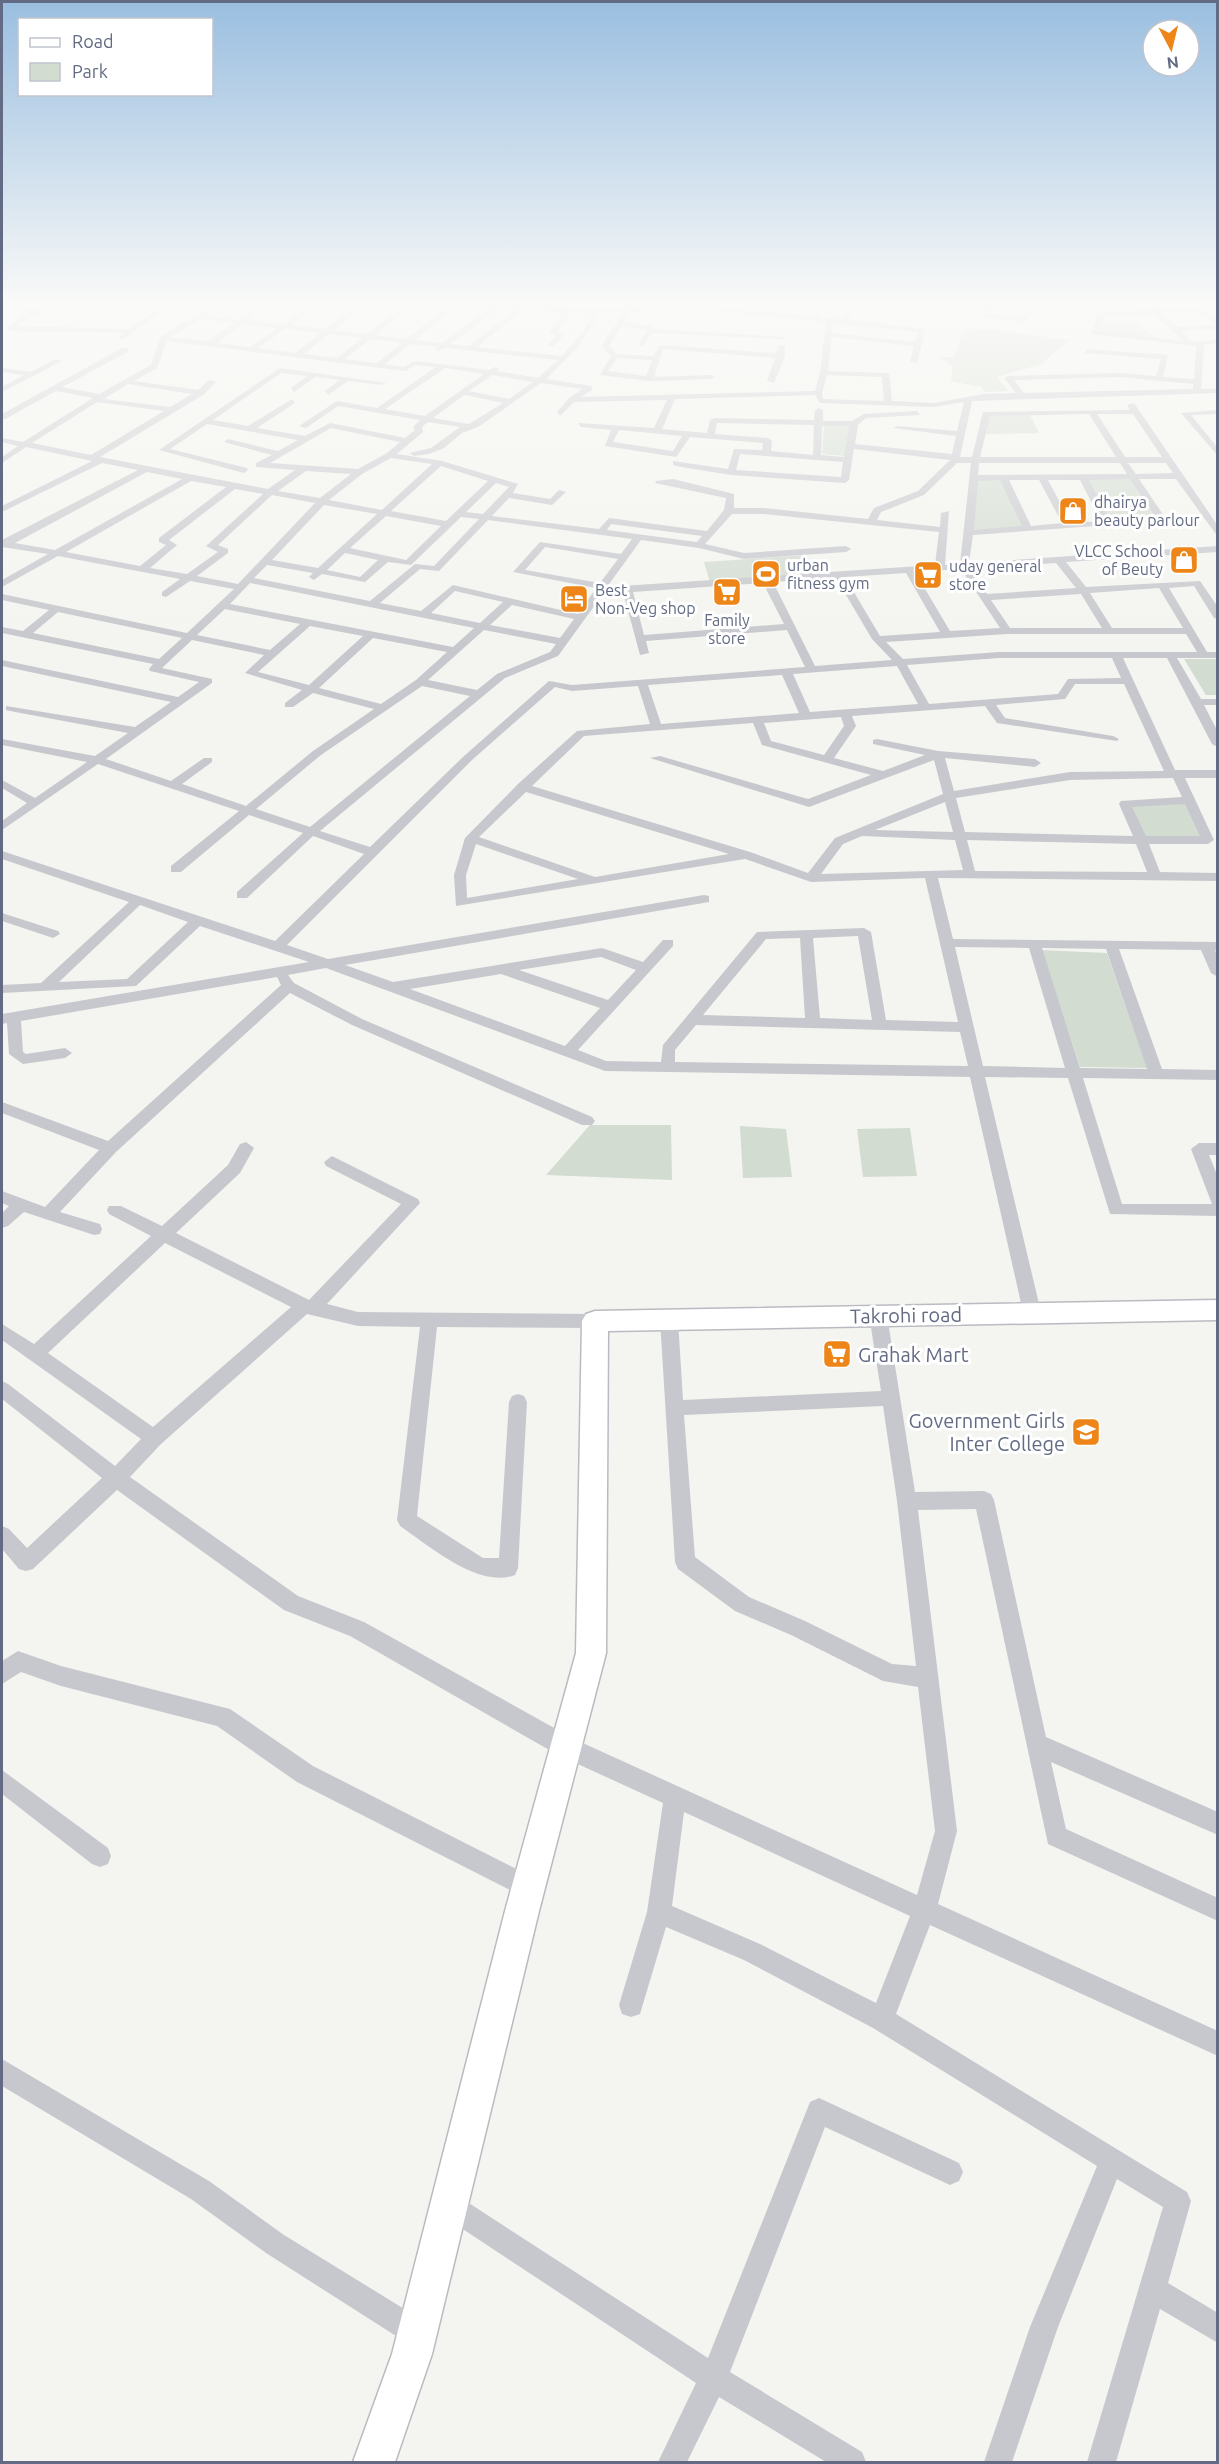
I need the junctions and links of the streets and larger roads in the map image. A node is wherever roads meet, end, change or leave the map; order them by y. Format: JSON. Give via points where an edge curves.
{"nodes":[{"id":1,"x":70,"y":416,"type":"edge"},
{"id":2,"x":163,"y":416,"type":"edge"},
{"id":3,"x":213,"y":416,"type":"edge"},
{"id":4,"x":269,"y":416,"type":"edge"},
{"id":5,"x":318,"y":416,"type":"edge"},
{"id":6,"x":406,"y":416,"type":"edge"},
{"id":7,"x":431,"y":416,"type":"edge"},
{"id":8,"x":488,"y":416,"type":"edge"},
{"id":9,"x":664,"y":416,"type":"edge"},
{"id":10,"x":819,"y":416,"type":"edge"},
{"id":11,"x":864,"y":416,"type":"edge"},
{"id":12,"x":965,"y":416,"type":"edge"},
{"id":13,"x":986,"y":416,"type":"edge"},
{"id":14,"x":1094,"y":416,"type":"edge"},
{"id":15,"x":1139,"y":416,"type":"edge"},
{"id":16,"x":1187,"y":416,"type":"edge"},
{"id":17,"x":425,"y":420,"type":"junction"},
{"id":18,"x":776,"y":420,"type":"junction"},
{"id":19,"x":206,"y":421,"type":"junction"},
{"id":20,"x":819,"y":421,"type":"junction"},
{"id":21,"x":614,"y":424,"type":"junction"},
{"id":22,"x":854,"y":424,"type":"junction"},
{"id":23,"x":581,"y":425,"type":"dead end"},
{"id":24,"x":303,"y":426,"type":"dead end"},
{"id":25,"x":466,"y":426,"type":"junction"},
{"id":26,"x":251,"y":428,"type":"junction"},
{"id":27,"x":897,"y":428,"type":"dead end"},
{"id":28,"x":657,"y":431,"type":"junction"},
{"id":29,"x":688,"y":434,"type":"junction"},
{"id":30,"x":961,"y":434,"type":"junction"},
{"id":31,"x":710,"y":435,"type":"junction"},
{"id":32,"x":307,"y":439,"type":"junction"},
{"id":33,"x":2,"y":440,"type":"edge"},
{"id":34,"x":406,"y":441,"type":"junction"},
{"id":35,"x":768,"y":441,"type":"junction"},
{"id":36,"x":228,"y":442,"type":"dead end"},
{"id":37,"x":23,"y":444,"type":"junction"},
{"id":38,"x":850,"y":446,"type":"junction"},
{"id":39,"x":766,"y":453,"type":"junction"},
{"id":40,"x":280,"y":454,"type":"junction"},
{"id":41,"x":1218,"y":454,"type":"edge"},
{"id":42,"x":390,"y":455,"type":"junction"},
{"id":43,"x":401,"y":456,"type":"junction"},
{"id":44,"x":817,"y":457,"type":"junction"},
{"id":45,"x":98,"y":458,"type":"junction"},
{"id":46,"x":847,"y":460,"type":"junction"},
{"id":47,"x":955,"y":460,"type":"junction"},
{"id":48,"x":1122,"y":460,"type":"junction"},
{"id":49,"x":1169,"y":460,"type":"junction"},
{"id":50,"x":2,"y":461,"type":"edge"},
{"id":51,"x":975,"y":461,"type":"junction"},
{"id":52,"x":439,"y":463,"type":"junction"},
{"id":53,"x":262,"y":464,"type":"junction"},
{"id":54,"x":676,"y":464,"type":"dead end"},
{"id":55,"x":148,"y":468,"type":"junction"},
{"id":56,"x":304,"y":468,"type":"junction"},
{"id":57,"x":244,"y":470,"type":"junction"},
{"id":58,"x":359,"y":472,"type":"junction"},
{"id":59,"x":731,"y":472,"type":"junction"},
{"id":60,"x":1132,"y":476,"type":"junction"},
{"id":61,"x":1180,"y":476,"type":"junction"},
{"id":62,"x":1003,"y":477,"type":"junction"},
{"id":63,"x":1042,"y":477,"type":"junction"},
{"id":64,"x":1083,"y":477,"type":"junction"},
{"id":65,"x":190,"y":478,"type":"junction"},
{"id":66,"x":660,"y":478,"type":"dead end"},
{"id":67,"x":975,"y":478,"type":"junction"},
{"id":68,"x":494,"y":480,"type":"junction"},
{"id":69,"x":213,"y":482,"type":"junction"},
{"id":70,"x":233,"y":486,"type":"junction"},
{"id":71,"x":562,"y":492,"type":"dead end"},
{"id":72,"x":269,"y":493,"type":"junction"},
{"id":73,"x":507,"y":495,"type":"junction"},
{"id":74,"x":321,"y":502,"type":"junction"},
{"id":75,"x":2,"y":509,"type":"edge"},
{"id":76,"x":385,"y":512,"type":"junction"},
{"id":77,"x":729,"y":512,"type":"junction"},
{"id":78,"x":946,"y":513,"type":"dead end"},
{"id":79,"x":1218,"y":513,"type":"edge"},
{"id":80,"x":459,"y":514,"type":"junction"},
{"id":81,"x":1206,"y":514,"type":"junction"},
{"id":82,"x":487,"y":519,"type":"junction"},
{"id":83,"x":871,"y":522,"type":"junction"},
{"id":84,"x":1107,"y":523,"type":"junction"},
{"id":85,"x":448,"y":524,"type":"junction"},
{"id":86,"x":1068,"y":526,"type":"junction"},
{"id":87,"x":1028,"y":529,"type":"junction"},
{"id":88,"x":945,"y":530,"type":"junction"},
{"id":89,"x":969,"y":533,"type":"junction"},
{"id":90,"x":600,"y":534,"type":"junction"},
{"id":91,"x":711,"y":534,"type":"junction"},
{"id":92,"x":1218,"y":534,"type":"edge"},
{"id":93,"x":637,"y":539,"type":"junction"},
{"id":94,"x":2,"y":544,"type":"edge"},
{"id":95,"x":699,"y":545,"type":"junction"},
{"id":96,"x":846,"y":549,"type":"dead end"},
{"id":97,"x":1218,"y":549,"type":"edge"},
{"id":98,"x":344,"y":550,"type":"junction"},
{"id":99,"x":56,"y":553,"type":"junction"},
{"id":100,"x":623,"y":557,"type":"junction"},
{"id":101,"x":386,"y":558,"type":"junction"},
{"id":102,"x":1059,"y":560,"type":"junction"},
{"id":103,"x":264,"y":561,"type":"junction"},
{"id":104,"x":815,"y":564,"type":"junction"},
{"id":105,"x":413,"y":565,"type":"junction"},
{"id":106,"x":964,"y":566,"type":"junction"},
{"id":107,"x":940,"y":568,"type":"junction"},
{"id":108,"x":142,"y":569,"type":"junction"},
{"id":109,"x":909,"y":570,"type":"junction"},
{"id":110,"x":320,"y":572,"type":"junction"},
{"id":111,"x":839,"y":575,"type":"junction"},
{"id":112,"x":191,"y":578,"type":"junction"},
{"id":113,"x":767,"y":580,"type":"junction"},
{"id":114,"x":243,"y":583,"type":"junction"},
{"id":115,"x":2,"y":584,"type":"edge"},
{"id":116,"x":1162,"y":585,"type":"junction"},
{"id":117,"x":599,"y":589,"type":"junction"},
{"id":118,"x":627,"y":589,"type":"junction"},
{"id":119,"x":298,"y":590,"type":"junction"},
{"id":120,"x":1084,"y":591,"type":"junction"},
{"id":121,"x":166,"y":594,"type":"dead end"},
{"id":122,"x":2,"y":597,"type":"edge"},
{"id":123,"x":985,"y":597,"type":"junction"},
{"id":124,"x":509,"y":602,"type":"junction"},
{"id":125,"x":373,"y":604,"type":"junction"},
{"id":126,"x":223,"y":606,"type":"junction"},
{"id":127,"x":57,"y":609,"type":"junction"},
{"id":128,"x":424,"y":614,"type":"junction"},
{"id":129,"x":1218,"y":616,"type":"edge"},
{"id":130,"x":579,"y":617,"type":"junction"},
{"id":131,"x":307,"y":623,"type":"junction"},
{"id":132,"x":482,"y":626,"type":"junction"},
{"id":133,"x":792,"y":627,"type":"junction"},
{"id":134,"x":2,"y":630,"type":"edge"},
{"id":135,"x":1007,"y":631,"type":"junction"},
{"id":136,"x":1109,"y":631,"type":"junction"},
{"id":137,"x":1190,"y":631,"type":"junction"},
{"id":138,"x":26,"y":634,"type":"junction"},
{"id":139,"x":191,"y":635,"type":"junction"},
{"id":140,"x":370,"y":635,"type":"junction"},
{"id":141,"x":947,"y":635,"type":"junction"},
{"id":142,"x":640,"y":638,"type":"junction"},
{"id":143,"x":877,"y":639,"type":"junction"},
{"id":144,"x":563,"y":642,"type":"junction"},
{"id":145,"x":456,"y":651,"type":"junction"},
{"id":146,"x":645,"y":652,"type":"dead end"},
{"id":147,"x":273,"y":654,"type":"junction"},
{"id":148,"x":1116,"y":655,"type":"junction"},
{"id":149,"x":1170,"y":655,"type":"junction"},
{"id":150,"x":1204,"y":655,"type":"junction"},
{"id":151,"x":1218,"y":655,"type":"edge"},
{"id":152,"x":160,"y":662,"type":"junction"},
{"id":153,"x":2,"y":663,"type":"edge"},
{"id":154,"x":900,"y":663,"type":"junction"},
{"id":155,"x":812,"y":671,"type":"junction"},
{"id":156,"x":787,"y":673,"type":"junction"},
{"id":157,"x":1128,"y":681,"type":"junction"},
{"id":158,"x":420,"y":682,"type":"junction"},
{"id":159,"x":642,"y":683,"type":"junction"},
{"id":160,"x":311,"y":689,"type":"junction"},
{"id":161,"x":478,"y":694,"type":"junction"},
{"id":162,"x":180,"y":701,"type":"junction"},
{"id":163,"x":988,"y":702,"type":"junction"},
{"id":164,"x":1197,"y":702,"type":"junction"},
{"id":165,"x":1218,"y":702,"type":"edge"},
{"id":166,"x":289,"y":705,"type":"dead end"},
{"id":167,"x":926,"y":707,"type":"junction"},
{"id":168,"x":10,"y":708,"type":"dead end"},
{"id":169,"x":383,"y":708,"type":"junction"},
{"id":170,"x":845,"y":713,"type":"junction"},
{"id":171,"x":806,"y":716,"type":"junction"},
{"id":172,"x":757,"y":719,"type":"junction"},
{"id":173,"x":657,"y":727,"type":"junction"},
{"id":174,"x":136,"y":731,"type":"junction"},
{"id":175,"x":1113,"y":739,"type":"dead end"},
{"id":176,"x":2,"y":742,"type":"edge"},
{"id":177,"x":877,"y":742,"type":"dead end"},
{"id":178,"x":1217,"y":744,"type":"edge"},
{"id":179,"x":938,"y":754,"type":"junction"},
{"id":180,"x":656,"y":758,"type":"dead end"},
{"id":181,"x":826,"y":759,"type":"junction"},
{"id":182,"x":97,"y":760,"type":"junction"},
{"id":183,"x":208,"y":760,"type":"dead end"},
{"id":184,"x":1035,"y":763,"type":"dead end"},
{"id":185,"x":1174,"y":773,"type":"junction"},
{"id":186,"x":1218,"y":774,"type":"edge"},
{"id":187,"x":884,"y":775,"type":"junction"},
{"id":188,"x":2,"y":783,"type":"edge"},
{"id":189,"x":174,"y":785,"type":"junction"},
{"id":190,"x":522,"y":787,"type":"junction"},
{"id":191,"x":950,"y":795,"type":"junction"},
{"id":192,"x":1188,"y":800,"type":"junction"},
{"id":193,"x":34,"y":802,"type":"junction"},
{"id":194,"x":248,"y":810,"type":"junction"},
{"id":195,"x":4,"y":822,"type":"edge"},
{"id":196,"x":310,"y":832,"type":"junction"},
{"id":197,"x":861,"y":833,"type":"junction"},
{"id":198,"x":961,"y":837,"type":"junction"},
{"id":199,"x":471,"y":838,"type":"junction"},
{"id":200,"x":1141,"y":840,"type":"junction"},
{"id":201,"x":372,"y":852,"type":"junction"},
{"id":202,"x":2,"y":855,"type":"edge"},
{"id":203,"x":746,"y":855,"type":"junction"},
{"id":204,"x":176,"y":868,"type":"dead end"},
{"id":205,"x":931,"y":874,"type":"junction"},
{"id":206,"x":970,"y":874,"type":"junction"},
{"id":207,"x":1155,"y":877,"type":"junction"},
{"id":208,"x":1218,"y":877,"type":"edge"},
{"id":209,"x":811,"y":878,"type":"junction"},
{"id":210,"x":594,"y":880,"type":"junction"},
{"id":211,"x":242,"y":895,"type":"dead end"},
{"id":212,"x":704,"y":899,"type":"dead end"},
{"id":213,"x":137,"y":902,"type":"junction"},
{"id":214,"x":2,"y":917,"type":"edge"},
{"id":215,"x":198,"y":920,"type":"junction"},
{"id":216,"x":806,"y":933,"type":"junction"},
{"id":217,"x":53,"y":934,"type":"dead end"},
{"id":218,"x":668,"y":943,"type":"dead end"},
{"id":219,"x":947,"y":943,"type":"junction"},
{"id":220,"x":1034,"y":944,"type":"junction"},
{"id":221,"x":1111,"y":945,"type":"junction"},
{"id":222,"x":1212,"y":946,"type":"edge"},
{"id":223,"x":277,"y":947,"type":"junction"},
{"id":224,"x":326,"y":963,"type":"junction"},
{"id":225,"x":645,"y":968,"type":"junction"},
{"id":226,"x":502,"y":969,"type":"junction"},
{"id":227,"x":279,"y":971,"type":"junction"},
{"id":228,"x":1218,"y":973,"type":"edge"},
{"id":229,"x":46,"y":986,"type":"junction"},
{"id":230,"x":289,"y":986,"type":"junction"},
{"id":231,"x":393,"y":987,"type":"junction"},
{"id":232,"x":2,"y":989,"type":"edge"},
{"id":233,"x":610,"y":1006,"type":"junction"},
{"id":234,"x":8,"y":1018,"type":"edge"},
{"id":235,"x":691,"y":1020,"type":"junction"},
{"id":236,"x":813,"y":1023,"type":"junction"},
{"id":237,"x":880,"y":1025,"type":"junction"},
{"id":238,"x":967,"y":1027,"type":"junction"},
{"id":239,"x":568,"y":1052,"type":"junction"},
{"id":240,"x":64,"y":1053,"type":"dead end"},
{"id":241,"x":668,"y":1067,"type":"junction"},
{"id":242,"x":977,"y":1071,"type":"junction"},
{"id":243,"x":1075,"y":1072,"type":"junction"},
{"id":244,"x":1156,"y":1074,"type":"junction"},
{"id":245,"x":1218,"y":1075,"type":"edge"},
{"id":246,"x":2,"y":1107,"type":"edge"},
{"id":247,"x":587,"y":1121,"type":"dead end"},
{"id":248,"x":110,"y":1148,"type":"junction"},
{"id":249,"x":246,"y":1148,"type":"dead end"},
{"id":250,"x":1218,"y":1149,"type":"edge"},
{"id":251,"x":332,"y":1162,"type":"dead end"},
{"id":252,"x":2,"y":1197,"type":"edge"},
{"id":253,"x":1218,"y":1200,"type":"edge"},
{"id":254,"x":21,"y":1205,"type":"junction"},
{"id":255,"x":115,"y":1210,"type":"dead end"},
{"id":256,"x":1218,"y":1210,"type":"edge"},
{"id":257,"x":48,"y":1215,"type":"junction"},
{"id":258,"x":2,"y":1222,"type":"edge"},
{"id":259,"x":94,"y":1229,"type":"dead end"},
{"id":260,"x":164,"y":1235,"type":"junction"},
{"id":261,"x":308,"y":1307,"type":"junction"},
{"id":262,"x":1218,"y":1310,"type":"edge"},
{"id":263,"x":1032,"y":1312,"type":"junction"},
{"id":264,"x":878,"y":1315,"type":"junction"},
{"id":265,"x":429,"y":1320,"type":"junction"},
{"id":266,"x":669,"y":1320,"type":"junction"},
{"id":267,"x":596,"y":1321,"type":"junction"},
{"id":268,"x":2,"y":1331,"type":"edge"},
{"id":269,"x":35,"y":1354,"type":"junction"},
{"id":270,"x":2,"y":1389,"type":"edge"},
{"id":271,"x":891,"y":1398,"type":"junction"},
{"id":272,"x":518,"y":1402,"type":"dead end"},
{"id":273,"x":674,"y":1408,"type":"junction"},
{"id":274,"x":154,"y":1438,"type":"junction"},
{"id":275,"x":116,"y":1478,"type":"junction"},
{"id":276,"x":907,"y":1501,"type":"junction"},
{"id":277,"x":2,"y":1535,"type":"edge"},
{"id":278,"x":2,"y":1676,"type":"edge"},
{"id":279,"x":928,"y":1677,"type":"junction"},
{"id":280,"x":1038,"y":1745,"type":"junction"},
{"id":281,"x":566,"y":1747,"type":"junction"},
{"id":282,"x":2,"y":1781,"type":"edge"},
{"id":283,"x":675,"y":1797,"type":"junction"},
{"id":284,"x":1218,"y":1824,"type":"edge"},
{"id":285,"x":100,"y":1856,"type":"dead end"},
{"id":286,"x":528,"y":1887,"type":"junction"},
{"id":287,"x":1218,"y":1910,"type":"edge"},
{"id":288,"x":924,"y":1911,"type":"junction"},
{"id":289,"x":659,"y":1912,"type":"junction"},
{"id":290,"x":631,"y":2005,"type":"dead end"},
{"id":291,"x":882,"y":2019,"type":"junction"},
{"id":292,"x":1218,"y":2044,"type":"edge"},
{"id":293,"x":2,"y":2072,"type":"edge"},
{"id":294,"x":1112,"y":2160,"type":"junction"},
{"id":295,"x":950,"y":2172,"type":"dead end"},
{"id":296,"x":449,"y":2205,"type":"junction"},
{"id":297,"x":1153,"y":2289,"type":"junction"},
{"id":298,"x":1218,"y":2329,"type":"edge"},
{"id":299,"x":417,"y":2333,"type":"junction"},
{"id":300,"x":714,"y":2378,"type":"junction"},
{"id":301,"x":374,"y":2463,"type":"edge"},
{"id":302,"x":672,"y":2463,"type":"edge"},
{"id":303,"x":852,"y":2463,"type":"edge"},
{"id":304,"x":998,"y":2463,"type":"edge"},
{"id":305,"x":1102,"y":2463,"type":"edge"}],
"edges":[{"from":1,"to":37,"type":"street"},
{"from":2,"to":45,"type":"street"},
{"from":3,"to":19,"type":"street"},
{"from":4,"to":26,"type":"street"},
{"from":5,"to":24,"type":"street"},
{"from":6,"to":17,"type":"street"},
{"from":7,"to":17,"type":"street"},
{"from":8,"to":25,"type":"street"},
{"from":9,"to":28,"type":"street"},
{"from":10,"to":20,"type":"street"},
{"from":11,"to":22,"type":"street"},
{"from":12,"to":30,"type":"street"},
{"from":13,"to":51,"type":"street"},
{"from":14,"to":48,"type":"street"},
{"from":15,"to":49,"type":"street"},
{"from":16,"to":41,"type":"street"},
{"from":17,"to":25,"type":"street"},
{"from":17,"to":34,"type":"street","via":[[417,427],[420,430]]},
{"from":18,"to":20,"type":"street"},
{"from":18,"to":31,"type":"street","via":[[714,420]]},
{"from":18,"to":35,"type":"street"},
{"from":19,"to":26,"type":"street"},
{"from":19,"to":57,"type":"street","via":[[163,452]]},
{"from":20,"to":22,"type":"street"},
{"from":20,"to":44,"type":"street"},
{"from":21,"to":23,"type":"street"},
{"from":21,"to":28,"type":"street"},
{"from":21,"to":29,"type":"street","via":[[608,444],[676,454]]},
{"from":22,"to":38,"type":"street"},
{"from":25,"to":43,"type":"street","via":[[435,452]]},
{"from":26,"to":32,"type":"street"},
{"from":27,"to":30,"type":"street"},
{"from":28,"to":29,"type":"street"},
{"from":29,"to":31,"type":"street"},
{"from":30,"to":47,"type":"street"},
{"from":31,"to":35,"type":"street"},
{"from":32,"to":34,"type":"street","via":[[330,425]]},
{"from":32,"to":40,"type":"street"},
{"from":33,"to":37,"type":"street"},
{"from":34,"to":42,"type":"street"},
{"from":35,"to":39,"type":"street"},
{"from":36,"to":40,"type":"street"},
{"from":37,"to":45,"type":"street"},
{"from":37,"to":50,"type":"street"},
{"from":38,"to":46,"type":"street"},
{"from":38,"to":47,"type":"street"},
{"from":39,"to":44,"type":"street"},
{"from":39,"to":59,"type":"street","via":[[737,451]]},
{"from":40,"to":53,"type":"street"},
{"from":42,"to":43,"type":"street"},
{"from":42,"to":58,"type":"street"},
{"from":43,"to":52,"type":"street"},
{"from":44,"to":46,"type":"street"},
{"from":45,"to":55,"type":"street"},
{"from":45,"to":75,"type":"street"},
{"from":46,"to":59,"type":"street","via":[[845,480]]},
{"from":47,"to":51,"type":"street"},
{"from":47,"to":83,"type":"street","via":[[921,493],[877,510]]},
{"from":48,"to":49,"type":"street"},
{"from":48,"to":51,"type":"street"},
{"from":48,"to":60,"type":"street"},
{"from":49,"to":61,"type":"street"},
{"from":51,"to":67,"type":"street"},
{"from":52,"to":68,"type":"street"},
{"from":52,"to":76,"type":"street"},
{"from":53,"to":56,"type":"street"},
{"from":53,"to":57,"type":"street"},
{"from":54,"to":59,"type":"street"},
{"from":55,"to":65,"type":"street"},
{"from":55,"to":94,"type":"street"},
{"from":56,"to":58,"type":"street"},
{"from":56,"to":72,"type":"street"},
{"from":57,"to":69,"type":"street"},
{"from":58,"to":74,"type":"street"},
{"from":60,"to":61,"type":"street"},
{"from":60,"to":64,"type":"street"},
{"from":60,"to":84,"type":"street","via":[[1161,519]]},
{"from":61,"to":81,"type":"street"},
{"from":62,"to":63,"type":"street"},
{"from":62,"to":67,"type":"street"},
{"from":62,"to":87,"type":"street"},
{"from":63,"to":64,"type":"street"},
{"from":63,"to":86,"type":"street"},
{"from":64,"to":84,"type":"street"},
{"from":65,"to":69,"type":"street"},
{"from":65,"to":99,"type":"street"},
{"from":66,"to":77,"type":"street","via":[[731,496]]},
{"from":67,"to":89,"type":"street"},
{"from":68,"to":73,"type":"street","via":[[515,486]]},
{"from":68,"to":80,"type":"street"},
{"from":69,"to":70,"type":"street"},
{"from":70,"to":72,"type":"street"},
{"from":70,"to":108,"type":"street","via":[[162,540],[172,545]]},
{"from":71,"to":73,"type":"street","via":[[552,502]]},
{"from":72,"to":74,"type":"street"},
{"from":72,"to":112,"type":"street","via":[[211,546],[225,551]]},
{"from":73,"to":82,"type":"street"},
{"from":74,"to":76,"type":"street"},
{"from":74,"to":103,"type":"street"},
{"from":76,"to":85,"type":"street"},
{"from":76,"to":98,"type":"street"},
{"from":77,"to":83,"type":"street","via":[[764,511]]},
{"from":77,"to":91,"type":"street"},
{"from":78,"to":88,"type":"street"},
{"from":79,"to":81,"type":"street"},
{"from":80,"to":82,"type":"street"},
{"from":80,"to":85,"type":"street"},
{"from":81,"to":92,"type":"street"},
{"from":82,"to":90,"type":"street"},
{"from":82,"to":105,"type":"street","via":[[436,570]]},
{"from":83,"to":88,"type":"street"},
{"from":84,"to":86,"type":"street"},
{"from":85,"to":105,"type":"street"},
{"from":86,"to":87,"type":"street"},
{"from":87,"to":89,"type":"street"},
{"from":88,"to":107,"type":"street"},
{"from":89,"to":106,"type":"street"},
{"from":90,"to":91,"type":"street","via":[[609,520]]},
{"from":90,"to":93,"type":"street"},
{"from":91,"to":95,"type":"street"},
{"from":93,"to":95,"type":"street"},
{"from":93,"to":100,"type":"street"},
{"from":94,"to":99,"type":"street"},
{"from":95,"to":104,"type":"street","via":[[744,556]]},
{"from":96,"to":104,"type":"street"},
{"from":97,"to":102,"type":"street"},
{"from":98,"to":101,"type":"street"},
{"from":98,"to":110,"type":"street"},
{"from":99,"to":108,"type":"street"},
{"from":99,"to":115,"type":"street"},
{"from":100,"to":117,"type":"street"},
{"from":100,"to":117,"type":"street","via":[[543,544],[518,572]]},
{"from":101,"to":105,"type":"street"},
{"from":101,"to":110,"type":"street","via":[[362,580]]},
{"from":102,"to":106,"type":"street"},
{"from":102,"to":120,"type":"street"},
{"from":103,"to":110,"type":"street"},
{"from":103,"to":114,"type":"street"},
{"from":104,"to":111,"type":"street"},
{"from":104,"to":113,"type":"street"},
{"from":105,"to":125,"type":"street"},
{"from":106,"to":107,"type":"street"},
{"from":106,"to":123,"type":"street"},
{"from":107,"to":109,"type":"street"},
{"from":108,"to":112,"type":"street"},
{"from":109,"to":111,"type":"street"},
{"from":109,"to":141,"type":"street"},
{"from":110,"to":119,"type":"street"},
{"from":111,"to":143,"type":"street"},
{"from":112,"to":114,"type":"street"},
{"from":112,"to":121,"type":"street"},
{"from":113,"to":118,"type":"street"},
{"from":113,"to":133,"type":"street"},
{"from":114,"to":119,"type":"street"},
{"from":114,"to":126,"type":"street"},
{"from":116,"to":120,"type":"street"},
{"from":116,"to":129,"type":"street","via":[[1197,583]]},
{"from":116,"to":137,"type":"street"},
{"from":117,"to":118,"type":"street"},
{"from":117,"to":130,"type":"street"},
{"from":118,"to":142,"type":"street"},
{"from":119,"to":125,"type":"street"},
{"from":120,"to":123,"type":"street"},
{"from":120,"to":136,"type":"street"},
{"from":122,"to":127,"type":"street"},
{"from":123,"to":135,"type":"street"},
{"from":124,"to":128,"type":"street","via":[[453,588]]},
{"from":124,"to":130,"type":"street"},
{"from":124,"to":132,"type":"street"},
{"from":125,"to":128,"type":"street"},
{"from":126,"to":131,"type":"street"},
{"from":126,"to":139,"type":"street"},
{"from":127,"to":138,"type":"street"},
{"from":127,"to":139,"type":"street"},
{"from":128,"to":132,"type":"street"},
{"from":130,"to":144,"type":"street"},
{"from":131,"to":140,"type":"street"},
{"from":131,"to":147,"type":"street"},
{"from":132,"to":144,"type":"street"},
{"from":132,"to":145,"type":"street"},
{"from":133,"to":142,"type":"street"},
{"from":133,"to":155,"type":"street"},
{"from":134,"to":138,"type":"street"},
{"from":135,"to":136,"type":"street"},
{"from":135,"to":141,"type":"street"},
{"from":136,"to":137,"type":"street"},
{"from":137,"to":150,"type":"street"},
{"from":138,"to":152,"type":"street"},
{"from":139,"to":147,"type":"street"},
{"from":139,"to":152,"type":"street"},
{"from":140,"to":145,"type":"street"},
{"from":140,"to":160,"type":"street"},
{"from":141,"to":143,"type":"street"},
{"from":142,"to":146,"type":"street"},
{"from":143,"to":154,"type":"street"},
{"from":144,"to":161,"type":"street","via":[[554,654],[501,676]]},
{"from":145,"to":158,"type":"street"},
{"from":147,"to":160,"type":"street","via":[[250,673]]},
{"from":148,"to":149,"type":"street"},
{"from":148,"to":154,"type":"street","via":[[999,656]]},
{"from":148,"to":157,"type":"street"},
{"from":149,"to":150,"type":"street"},
{"from":149,"to":164,"type":"street"},
{"from":150,"to":151,"type":"street"},
{"from":152,"to":162,"type":"street","via":[[154,669],[208,681]]},
{"from":153,"to":162,"type":"street"},
{"from":154,"to":155,"type":"street"},
{"from":154,"to":167,"type":"street"},
{"from":155,"to":156,"type":"street"},
{"from":156,"to":159,"type":"street"},
{"from":156,"to":171,"type":"street"},
{"from":157,"to":163,"type":"street","via":[[1072,681],[1060,696]]},
{"from":157,"to":185,"type":"street"},
{"from":158,"to":161,"type":"street"},
{"from":158,"to":169,"type":"street"},
{"from":159,"to":173,"type":"street"},
{"from":159,"to":201,"type":"street","via":[[572,688],[553,683],[468,758]]},
{"from":160,"to":166,"type":"street"},
{"from":160,"to":169,"type":"street"},
{"from":161,"to":196,"type":"street"},
{"from":162,"to":174,"type":"street"},
{"from":163,"to":167,"type":"street"},
{"from":163,"to":175,"type":"street","via":[[1001,722]]},
{"from":164,"to":165,"type":"street"},
{"from":164,"to":178,"type":"street"},
{"from":167,"to":170,"type":"street"},
{"from":168,"to":174,"type":"street"},
{"from":169,"to":194,"type":"street","via":[[317,753]]},
{"from":170,"to":171,"type":"street"},
{"from":170,"to":181,"type":"street","via":[[850,726]]},
{"from":171,"to":172,"type":"street"},
{"from":172,"to":173,"type":"street"},
{"from":172,"to":181,"type":"street","via":[[766,743]]},
{"from":173,"to":190,"type":"street","via":[[581,733]]},
{"from":174,"to":182,"type":"street"},
{"from":176,"to":182,"type":"street"},
{"from":177,"to":179,"type":"street"},
{"from":179,"to":184,"type":"street"},
{"from":179,"to":187,"type":"street"},
{"from":179,"to":191,"type":"street"},
{"from":180,"to":187,"type":"street","via":[[810,803]]},
{"from":181,"to":187,"type":"street"},
{"from":182,"to":189,"type":"street"},
{"from":182,"to":193,"type":"street"},
{"from":183,"to":189,"type":"street"},
{"from":185,"to":186,"type":"street"},
{"from":185,"to":191,"type":"street","via":[[1070,776]]},
{"from":185,"to":192,"type":"street"},
{"from":188,"to":193,"type":"street"},
{"from":189,"to":194,"type":"street"},
{"from":190,"to":199,"type":"street"},
{"from":190,"to":203,"type":"street"},
{"from":191,"to":197,"type":"street"},
{"from":191,"to":198,"type":"street"},
{"from":192,"to":200,"type":"street","via":[[1125,804]]},
{"from":192,"to":200,"type":"street","via":[[1208,840]]},
{"from":193,"to":195,"type":"street"},
{"from":194,"to":196,"type":"street"},
{"from":194,"to":204,"type":"street"},
{"from":196,"to":201,"type":"street"},
{"from":196,"to":211,"type":"street"},
{"from":197,"to":198,"type":"street"},
{"from":197,"to":209,"type":"street","via":[[839,840]]},
{"from":198,"to":200,"type":"street"},
{"from":198,"to":206,"type":"street"},
{"from":199,"to":210,"type":"street"},
{"from":199,"to":210,"type":"street","via":[[460,875],[461,903]]},
{"from":200,"to":207,"type":"street"},
{"from":201,"to":223,"type":"street"},
{"from":202,"to":213,"type":"street"},
{"from":203,"to":209,"type":"street"},
{"from":203,"to":210,"type":"street"},
{"from":205,"to":206,"type":"street"},
{"from":205,"to":209,"type":"street"},
{"from":205,"to":219,"type":"street"},
{"from":206,"to":207,"type":"street"},
{"from":207,"to":208,"type":"street"},
{"from":212,"to":224,"type":"street"},
{"from":213,"to":215,"type":"street"},
{"from":213,"to":229,"type":"street"},
{"from":214,"to":217,"type":"street"},
{"from":215,"to":223,"type":"street"},
{"from":215,"to":229,"type":"street","via":[[131,983]]},
{"from":216,"to":235,"type":"street","via":[[762,935]]},
{"from":216,"to":236,"type":"street"},
{"from":216,"to":237,"type":"street","via":[[864,932]]},
{"from":218,"to":225,"type":"street"},
{"from":219,"to":220,"type":"street"},
{"from":219,"to":238,"type":"street"},
{"from":220,"to":221,"type":"street"},
{"from":220,"to":243,"type":"street"},
{"from":221,"to":222,"type":"street"},
{"from":221,"to":244,"type":"street"},
{"from":222,"to":228,"type":"street"},
{"from":223,"to":224,"type":"street"},
{"from":224,"to":227,"type":"street"},
{"from":224,"to":231,"type":"street"},
{"from":225,"to":226,"type":"street","via":[[602,952]]},
{"from":225,"to":233,"type":"street"},
{"from":226,"to":231,"type":"street"},
{"from":226,"to":233,"type":"street"},
{"from":227,"to":230,"type":"street"},
{"from":227,"to":234,"type":"street"},
{"from":229,"to":232,"type":"street"},
{"from":230,"to":247,"type":"street","via":[[357,1022]]},
{"from":230,"to":248,"type":"street"},
{"from":231,"to":239,"type":"street"},
{"from":233,"to":239,"type":"street"},
{"from":234,"to":240,"type":"street","via":[[16,1054],[23,1059]]},
{"from":235,"to":236,"type":"street"},
{"from":235,"to":241,"type":"street","via":[[668,1049]]},
{"from":236,"to":237,"type":"street"},
{"from":237,"to":238,"type":"street"},
{"from":238,"to":242,"type":"street"},
{"from":239,"to":241,"type":"street","via":[[605,1066]]},
{"from":241,"to":242,"type":"street"},
{"from":242,"to":243,"type":"street"},
{"from":242,"to":263,"type":"street"},
{"from":243,"to":244,"type":"street"},
{"from":243,"to":256,"type":"street","via":[[1116,1210]]},
{"from":244,"to":245,"type":"street"},
{"from":246,"to":248,"type":"street"},
{"from":248,"to":257,"type":"street"},
{"from":249,"to":260,"type":"street","via":[[234,1169]]},
{"from":250,"to":253,"type":"street","via":[[1199,1149]]},
{"from":251,"to":261,"type":"street","via":[[411,1203]]},
{"from":252,"to":254,"type":"street"},
{"from":254,"to":257,"type":"street"},
{"from":254,"to":258,"type":"street"},
{"from":255,"to":260,"type":"street"},
{"from":257,"to":259,"type":"street"},
{"from":260,"to":261,"type":"street"},
{"from":260,"to":269,"type":"street"},
{"from":261,"to":265,"type":"street","via":[[358,1319]]},
{"from":261,"to":274,"type":"street"},
{"from":262,"to":263,"type":"street","name":"Takrohi road"},
{"from":263,"to":264,"type":"street","name":"Takrohi road"},
{"from":264,"to":266,"type":"street","name":"Takrohi road"},
{"from":264,"to":271,"type":"street"},
{"from":265,"to":267,"type":"street"},
{"from":265,"to":272,"type":"street","via":[[407,1520],[480,1567],[508,1569]]},
{"from":266,"to":267,"type":"street","name":"Takrohi road"},
{"from":266,"to":273,"type":"street"},
{"from":267,"to":281,"type":"street","via":[[591,1653]]},
{"from":268,"to":269,"type":"street"},
{"from":269,"to":274,"type":"street"},
{"from":270,"to":275,"type":"street"},
{"from":271,"to":273,"type":"street"},
{"from":271,"to":276,"type":"street"},
{"from":273,"to":279,"type":"street","via":[[686,1562],[742,1605],[890,1674]]},
{"from":274,"to":275,"type":"street"},
{"from":275,"to":277,"type":"street","via":[[26,1562]]},
{"from":275,"to":281,"type":"street","via":[[291,1603],[357,1629]]},
{"from":276,"to":279,"type":"street"},
{"from":276,"to":280,"type":"street","via":[[984,1500]]},
{"from":278,"to":286,"type":"street","via":[[18,1661],[148,1700],[222,1717],[304,1773]]},
{"from":279,"to":288,"type":"street","via":[[946,1832]]},
{"from":280,"to":284,"type":"street"},
{"from":280,"to":287,"type":"street","via":[[1056,1836]]},
{"from":281,"to":283,"type":"street"},
{"from":281,"to":286,"type":"street"},
{"from":282,"to":285,"type":"street"},
{"from":283,"to":288,"type":"street"},
{"from":283,"to":289,"type":"street"},
{"from":286,"to":296,"type":"street"},
{"from":288,"to":291,"type":"street"},
{"from":288,"to":292,"type":"street"},
{"from":289,"to":290,"type":"street"},
{"from":289,"to":291,"type":"street","via":[[752,1952]]},
{"from":291,"to":294,"type":"street"},
{"from":293,"to":299,"type":"street","via":[[200,2190],[275,2244]]},
{"from":294,"to":297,"type":"street","via":[[1178,2201]]},
{"from":294,"to":304,"type":"street","via":[[1044,2328]]},
{"from":295,"to":300,"type":"street","via":[[819,2111]]},
{"from":296,"to":299,"type":"street"},
{"from":296,"to":300,"type":"street"},
{"from":297,"to":298,"type":"street"},
{"from":297,"to":305,"type":"street"},
{"from":299,"to":301,"type":"street"},
{"from":300,"to":302,"type":"street"},
{"from":300,"to":303,"type":"street"}]}
